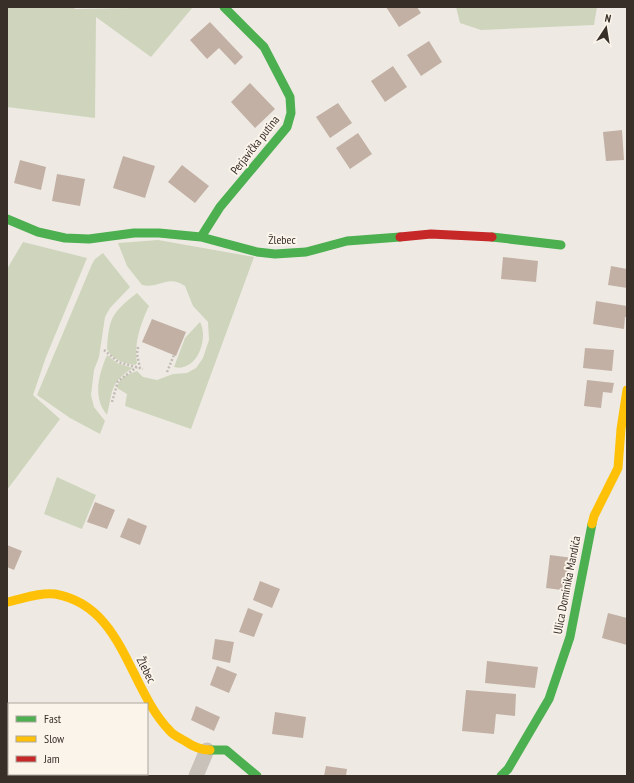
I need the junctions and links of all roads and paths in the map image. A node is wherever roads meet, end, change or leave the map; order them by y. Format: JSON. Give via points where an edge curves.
{"nodes":[{"id":1,"x":224,"y":7,"type":"edge"},
{"id":2,"x":7,"y":219,"type":"edge"},
{"id":3,"x":201,"y":237,"type":"junction"},
{"id":4,"x":561,"y":245,"type":"dead end"},
{"id":5,"x":138,"y":347,"type":"dead end"},
{"id":6,"x":104,"y":350,"type":"dead end"},
{"id":7,"x":174,"y":355,"type":"dead end"},
{"id":8,"x":140,"y":368,"type":"junction"},
{"id":9,"x":167,"y":372,"type":"dead end"},
{"id":10,"x":627,"y":390,"type":"edge"},
{"id":11,"x":112,"y":402,"type":"dead end"},
{"id":12,"x":7,"y":602,"type":"edge"},
{"id":13,"x":208,"y":750,"type":"junction"},
{"id":14,"x":196,"y":776,"type":"edge"},
{"id":15,"x":256,"y":776,"type":"edge"},
{"id":16,"x":501,"y":776,"type":"edge"}],
"edges":[{"from":1,"to":3,"type":"street","name":"Perjavička putina","via":[[264,47],[290,97],[291,113],[287,127],[220,207]]},
{"from":2,"to":3,"type":"street","name":"Žlebec","via":[[38,232],[65,238],[140,233]]},
{"from":3,"to":4,"type":"street","name":"Žlebec","via":[[257,252],[276,254],[306,252],[347,241],[431,234],[472,235]]},
{"from":5,"to":8,"type":"path"},
{"from":6,"to":8,"type":"path","via":[[118,362]]},
{"from":7,"to":9,"type":"path"},
{"from":8,"to":11,"type":"path","via":[[118,381]]},
{"from":10,"to":16,"type":"street","name":"Ulica Dominika Mandića","via":[[618,468],[594,516],[570,637],[548,699],[508,769]]},
{"from":12,"to":13,"type":"street","name":"Žlebec","via":[[54,594],[72,599],[98,616],[118,643],[148,701],[170,732],[191,745]]},
{"from":13,"to":14,"type":"street"},
{"from":13,"to":15,"type":"street","name":"Žlebec","via":[[226,750]]}]}
